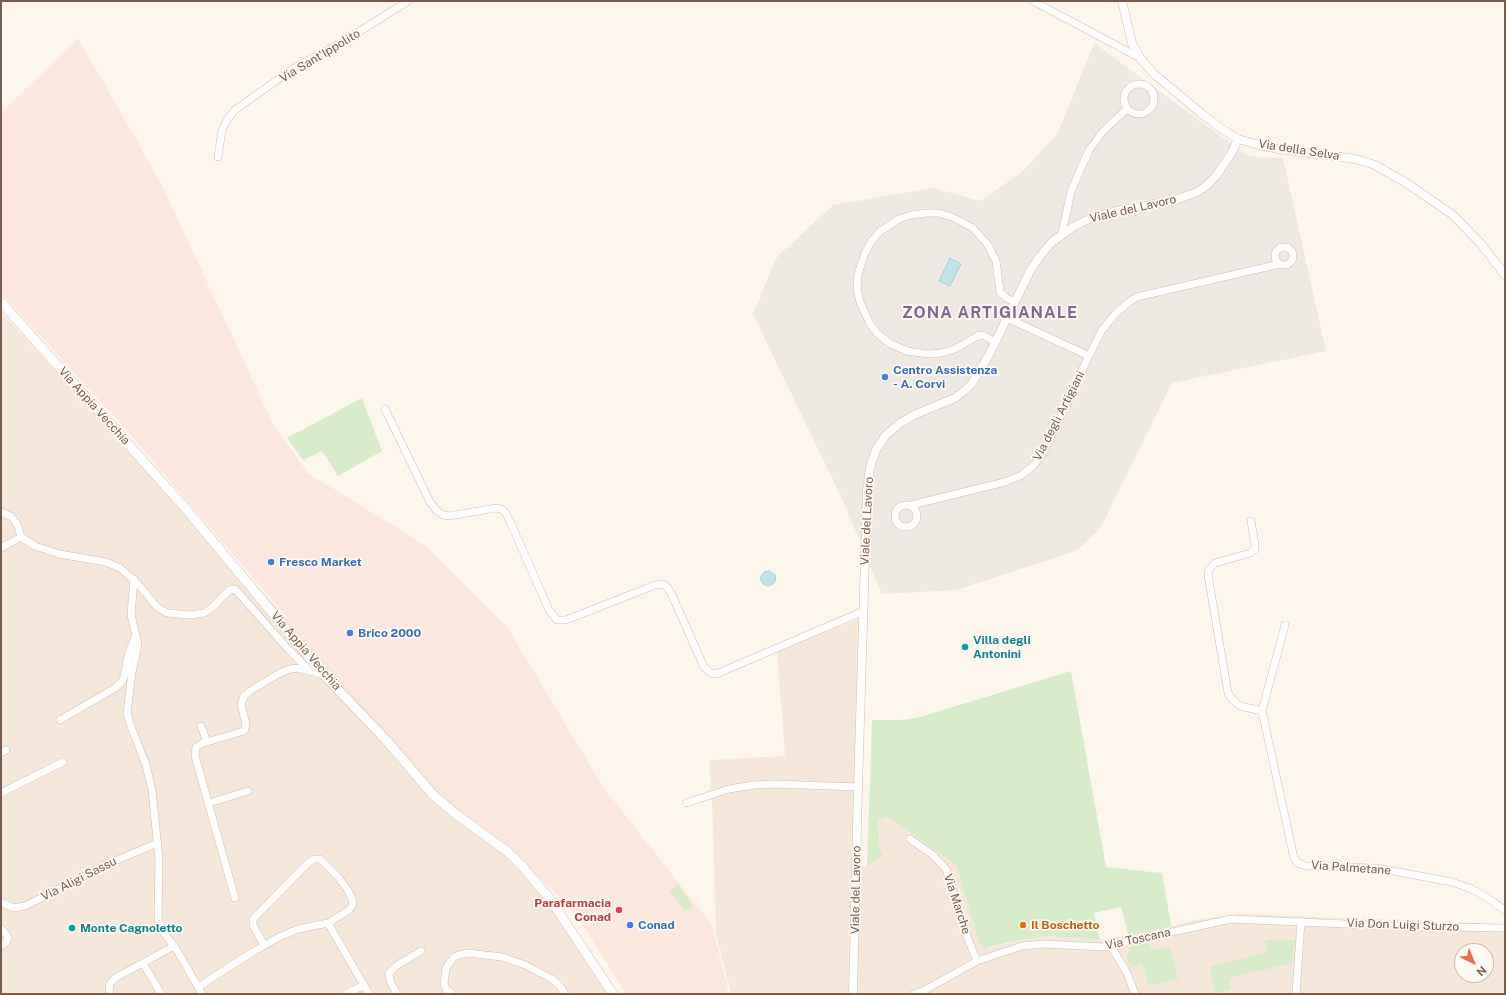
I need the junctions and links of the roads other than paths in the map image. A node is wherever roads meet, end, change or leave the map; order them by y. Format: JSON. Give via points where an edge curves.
{"nodes":[{"id":1,"x":408,"y":1,"type":"edge"},
{"id":2,"x":1033,"y":1,"type":"edge"},
{"id":3,"x":1122,"y":1,"type":"edge"},
{"id":4,"x":1140,"y":58,"type":"junction"},
{"id":5,"x":1128,"y":109,"type":"junction"},
{"id":6,"x":1238,"y":139,"type":"junction"},
{"id":7,"x":218,"y":157,"type":"dead end"},
{"id":8,"x":1062,"y":234,"type":"junction"},
{"id":9,"x":1280,"y":264,"type":"dead end"},
{"id":10,"x":1505,"y":275,"type":"edge"},
{"id":11,"x":1,"y":302,"type":"edge"},
{"id":12,"x":1014,"y":302,"type":"junction"},
{"id":13,"x":1007,"y":318,"type":"junction"},
{"id":14,"x":995,"y":342,"type":"junction"},
{"id":15,"x":1089,"y":356,"type":"junction"},
{"id":16,"x":385,"y":409,"type":"dead end"},
{"id":17,"x":911,"y":505,"type":"dead end"},
{"id":18,"x":1,"y":512,"type":"edge"},
{"id":19,"x":1251,"y":521,"type":"dead end"},
{"id":20,"x":21,"y":537,"type":"junction"},
{"id":21,"x":1,"y":548,"type":"edge"},
{"id":22,"x":134,"y":579,"type":"junction"},
{"id":23,"x":864,"y":611,"type":"junction"},
{"id":24,"x":1285,"y":625,"type":"dead end"},
{"id":25,"x":136,"y":633,"type":"junction"},
{"id":26,"x":310,"y":671,"type":"junction"},
{"id":27,"x":325,"y":676,"type":"junction"},
{"id":28,"x":1262,"y":711,"type":"junction"},
{"id":29,"x":60,"y":720,"type":"dead end"},
{"id":30,"x":201,"y":726,"type":"dead end"},
{"id":31,"x":207,"y":742,"type":"junction"},
{"id":32,"x":63,"y":762,"type":"dead end"},
{"id":33,"x":858,"y":787,"type":"junction"},
{"id":34,"x":248,"y":791,"type":"dead end"},
{"id":35,"x":1,"y":793,"type":"edge"},
{"id":36,"x":209,"y":803,"type":"junction"},
{"id":37,"x":686,"y":803,"type":"dead end"},
{"id":38,"x":910,"y":839,"type":"dead end"},
{"id":39,"x":158,"y":843,"type":"junction"},
{"id":40,"x":235,"y":898,"type":"dead end"},
{"id":41,"x":1,"y":902,"type":"edge"},
{"id":42,"x":1505,"y":910,"type":"edge"},
{"id":43,"x":1301,"y":922,"type":"junction"},
{"id":44,"x":328,"y":923,"type":"junction"},
{"id":45,"x":1505,"y":928,"type":"edge"},
{"id":46,"x":1,"y":929,"type":"edge"},
{"id":47,"x":264,"y":945,"type":"junction"},
{"id":48,"x":1,"y":946,"type":"edge"},
{"id":49,"x":174,"y":946,"type":"junction"},
{"id":50,"x":1111,"y":946,"type":"junction"},
{"id":51,"x":421,"y":951,"type":"dead end"},
{"id":52,"x":977,"y":961,"type":"junction"},
{"id":53,"x":142,"y":963,"type":"junction"},
{"id":54,"x":364,"y":985,"type":"junction"},
{"id":55,"x":198,"y":987,"type":"junction"},
{"id":56,"x":110,"y":994,"type":"edge"},
{"id":57,"x":161,"y":994,"type":"edge"},
{"id":58,"x":202,"y":994,"type":"edge"},
{"id":59,"x":346,"y":994,"type":"edge"},
{"id":60,"x":369,"y":994,"type":"edge"},
{"id":61,"x":397,"y":994,"type":"edge"},
{"id":62,"x":452,"y":994,"type":"edge"},
{"id":63,"x":565,"y":994,"type":"edge"},
{"id":64,"x":613,"y":994,"type":"edge"},
{"id":65,"x":853,"y":994,"type":"edge"},
{"id":66,"x":914,"y":994,"type":"edge"},
{"id":67,"x":1135,"y":994,"type":"edge"},
{"id":68,"x":1296,"y":994,"type":"edge"}],
"edges":[{"from":1,"to":7,"type":"street","name":"Via Sant'Ippolito","via":[[301,64],[235,110],[222,130]]},
{"from":2,"to":4,"type":"street"},
{"from":3,"to":4,"type":"street","name":"Via della Selva","via":[[1132,43]]},
{"from":4,"to":6,"type":"street","name":"Via della Selva","via":[[1154,74],[1202,114]]},
{"from":5,"to":5,"type":"street","via":[[1136,114],[1146,112],[1153,104],[1151,90],[1143,84],[1130,86],[1124,97]]},
{"from":5,"to":8,"type":"street","via":[[1105,129],[1089,150],[1071,191]]},
{"from":6,"to":8,"type":"street","name":"Viale del Lavoro","via":[[1220,170],[1197,192],[1172,201],[1094,217]]},
{"from":6,"to":10,"type":"street","name":"Via della Selva","via":[[1273,148],[1360,160],[1375,165],[1453,214],[1479,241]]},
{"from":8,"to":12,"type":"street","name":"Viale del Lavoro","via":[[1034,263]]},
{"from":9,"to":15,"type":"street","name":"Via degli Artigiani","via":[[1137,297],[1123,306],[1109,321]]},
{"from":11,"to":27,"type":"main road","name":"Via Appia Vecchia","via":[[186,509]]},
{"from":12,"to":13,"type":"street","name":"Viale del Lavoro"},
{"from":12,"to":14,"type":"street","via":[[1000,292],[996,261],[988,245],[973,228],[952,217],[927,212],[899,219],[880,232],[865,252],[858,274],[857,290],[860,302],[870,324],[889,343],[907,351],[928,354],[955,349],[979,335]]},
{"from":13,"to":14,"type":"street","name":"Viale del Lavoro"},
{"from":13,"to":15,"type":"street","name":"Via degli Artigiani"},
{"from":14,"to":23,"type":"street","name":"Viale del Lavoro","via":[[976,378],[967,389],[955,398],[900,423],[876,450],[870,466],[867,487]]},
{"from":15,"to":17,"type":"street","name":"Via degli Artigiani","via":[[1043,453],[1029,470],[1005,482]]},
{"from":16,"to":23,"type":"street","via":[[436,510],[449,516],[496,508],[504,512],[549,610],[558,620],[566,620],[655,585],[664,585],[671,593],[704,667],[713,674]]},
{"from":18,"to":20,"type":"street","via":[[9,514],[16,521]]},
{"from":19,"to":28,"type":"street","via":[[1254,551],[1215,563],[1209,569],[1208,575],[1229,695],[1240,706]]},
{"from":20,"to":21,"type":"street"},
{"from":20,"to":22,"type":"street","via":[[35,546],[54,552],[111,563]]},
{"from":22,"to":25,"type":"street","via":[[131,609]]},
{"from":22,"to":26,"type":"street","via":[[157,607],[177,615],[204,613],[229,590],[235,589]]},
{"from":23,"to":33,"type":"street","name":"Viale del Lavoro"},
{"from":24,"to":28,"type":"street","name":"Via Palmetane"},
{"from":25,"to":29,"type":"street","via":[[122,682]]},
{"from":25,"to":39,"type":"street","via":[[138,647],[127,713],[150,778]]},
{"from":26,"to":27,"type":"street"},
{"from":26,"to":31,"type":"street","via":[[296,668],[288,670],[250,691],[242,701],[246,725],[244,731]]},
{"from":27,"to":64,"type":"main road","name":"Via Appia Vecchia","via":[[386,740],[434,796],[521,865],[550,899]]},
{"from":28,"to":42,"type":"street","name":"Via Palmetane","via":[[1292,855],[1296,861],[1308,866],[1382,869],[1452,882],[1483,895]]},
{"from":30,"to":31,"type":"street"},
{"from":31,"to":36,"type":"street","via":[[197,746],[194,752]]},
{"from":32,"to":35,"type":"street"},
{"from":33,"to":37,"type":"street","via":[[747,785]]},
{"from":33,"to":65,"type":"street","name":"Viale del Lavoro"},
{"from":34,"to":36,"type":"street"},
{"from":36,"to":40,"type":"street"},
{"from":38,"to":52,"type":"street","name":"Via Marche","via":[[934,856],[946,869]]},
{"from":39,"to":41,"type":"street","name":"Via Aligi Sassu","via":[[121,858],[25,906],[13,908]]},
{"from":39,"to":49,"type":"street","via":[[158,918],[164,933]]},
{"from":43,"to":45,"type":"street","name":"Via Don Luigi Sturzo"},
{"from":43,"to":50,"type":"street","name":"Via Toscana","via":[[1231,919]]},
{"from":43,"to":68,"type":"street"},
{"from":44,"to":47,"type":"street","via":[[293,931]]},
{"from":44,"to":47,"type":"street","via":[[347,912],[352,906],[351,898],[336,875],[322,860],[312,859],[254,918],[254,927]]},
{"from":44,"to":54,"type":"street"},
{"from":46,"to":48,"type":"street","via":[[8,939]]},
{"from":47,"to":55,"type":"street"},
{"from":49,"to":53,"type":"street"},
{"from":49,"to":55,"type":"street"},
{"from":50,"to":52,"type":"street","name":"Via Toscana","via":[[1098,948],[1032,944]]},
{"from":50,"to":67,"type":"street","via":[[1127,973]]},
{"from":51,"to":61,"type":"street","via":[[389,973],[389,979]]},
{"from":52,"to":66,"type":"street","name":"Via Toscana"},
{"from":53,"to":56,"type":"street","via":[[111,982]]},
{"from":53,"to":57,"type":"street"},
{"from":54,"to":59,"type":"street"},
{"from":54,"to":60,"type":"street"},
{"from":55,"to":58,"type":"street"},
{"from":62,"to":63,"type":"street","via":[[444,983],[446,968],[456,956],[468,953],[502,957],[525,965],[552,979]]}]}
